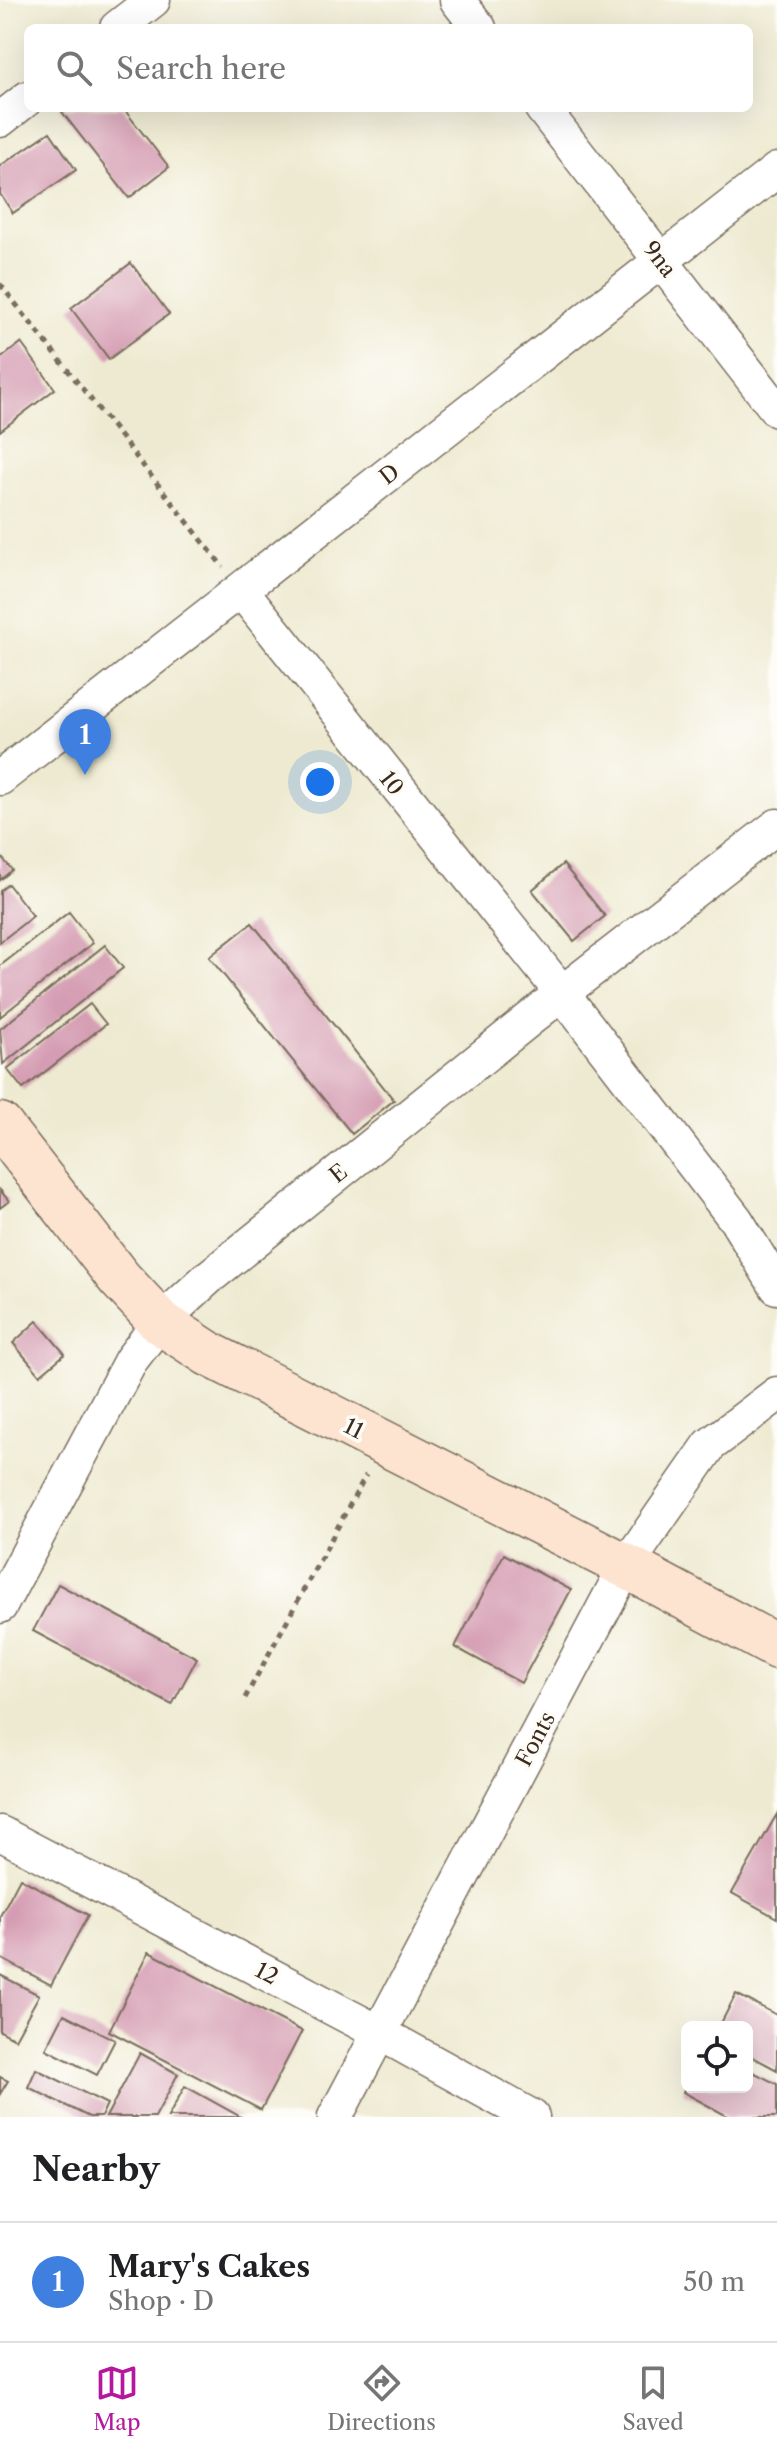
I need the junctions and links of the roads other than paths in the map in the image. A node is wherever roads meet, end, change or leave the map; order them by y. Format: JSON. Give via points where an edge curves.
{"nodes":[{"id":1,"x":153,"y":0,"type":"edge"},
{"id":2,"x":457,"y":0,"type":"edge"},
{"id":3,"x":122,"y":24,"type":"edge"},
{"id":4,"x":476,"y":24,"type":"edge"},
{"id":5,"x":24,"y":101,"type":"edge"},
{"id":6,"x":545,"y":112,"type":"edge"},
{"id":7,"x":0,"y":120,"type":"edge"},
{"id":8,"x":777,"y":170,"type":"edge"},
{"id":9,"x":661,"y":261,"type":"junction"},
{"id":10,"x":777,"y":410,"type":"edge"},
{"id":11,"x":241,"y":590,"type":"junction"},
{"id":12,"x":0,"y":778,"type":"edge"},
{"id":13,"x":777,"y":826,"type":"edge"},
{"id":14,"x":562,"y":993,"type":"junction"},
{"id":15,"x":0,"y":1125,"type":"edge"},
{"id":16,"x":777,"y":1287,"type":"edge"},
{"id":17,"x":160,"y":1322,"type":"junction"},
{"id":18,"x":777,"y":1394,"type":"edge"},
{"id":19,"x":626,"y":1566,"type":"junction"},
{"id":20,"x":0,"y":1606,"type":"edge"},
{"id":21,"x":777,"y":1647,"type":"edge"},
{"id":22,"x":0,"y":1833,"type":"edge"},
{"id":23,"x":380,"y":2033,"type":"junction"},
{"id":24,"x":335,"y":2117,"type":"edge"},
{"id":25,"x":532,"y":2117,"type":"edge"}],
"edges":[{"from":1,"to":3,"type":"street"},
{"from":2,"to":4,"type":"street"},
{"from":5,"to":7,"type":"street"},
{"from":6,"to":9,"type":"street","name":"9na"},
{"from":8,"to":9,"type":"street","name":"D"},
{"from":9,"to":10,"type":"street","name":"9na"},
{"from":9,"to":11,"type":"street","name":"D"},
{"from":11,"to":12,"type":"street","name":"D"},
{"from":11,"to":14,"type":"street","name":"10"},
{"from":13,"to":14,"type":"street","name":"E"},
{"from":14,"to":16,"type":"street","name":"10","via":[[736,1220]]},
{"from":14,"to":17,"type":"street","name":"E"},
{"from":15,"to":17,"type":"street","name":"11","via":[[119,1278]]},
{"from":17,"to":19,"type":"street","name":"11","via":[[209,1354]]},
{"from":17,"to":20,"type":"street","name":"E","via":[[131,1360]]},
{"from":18,"to":19,"type":"street","name":"Fonts","via":[[710,1445]]},
{"from":19,"to":21,"type":"street","name":"11"},
{"from":19,"to":23,"type":"street","name":"Fonts"},
{"from":22,"to":23,"type":"street","name":"12"},
{"from":23,"to":24,"type":"street","name":"Fonts"},
{"from":23,"to":25,"type":"street","name":"12"}]}
